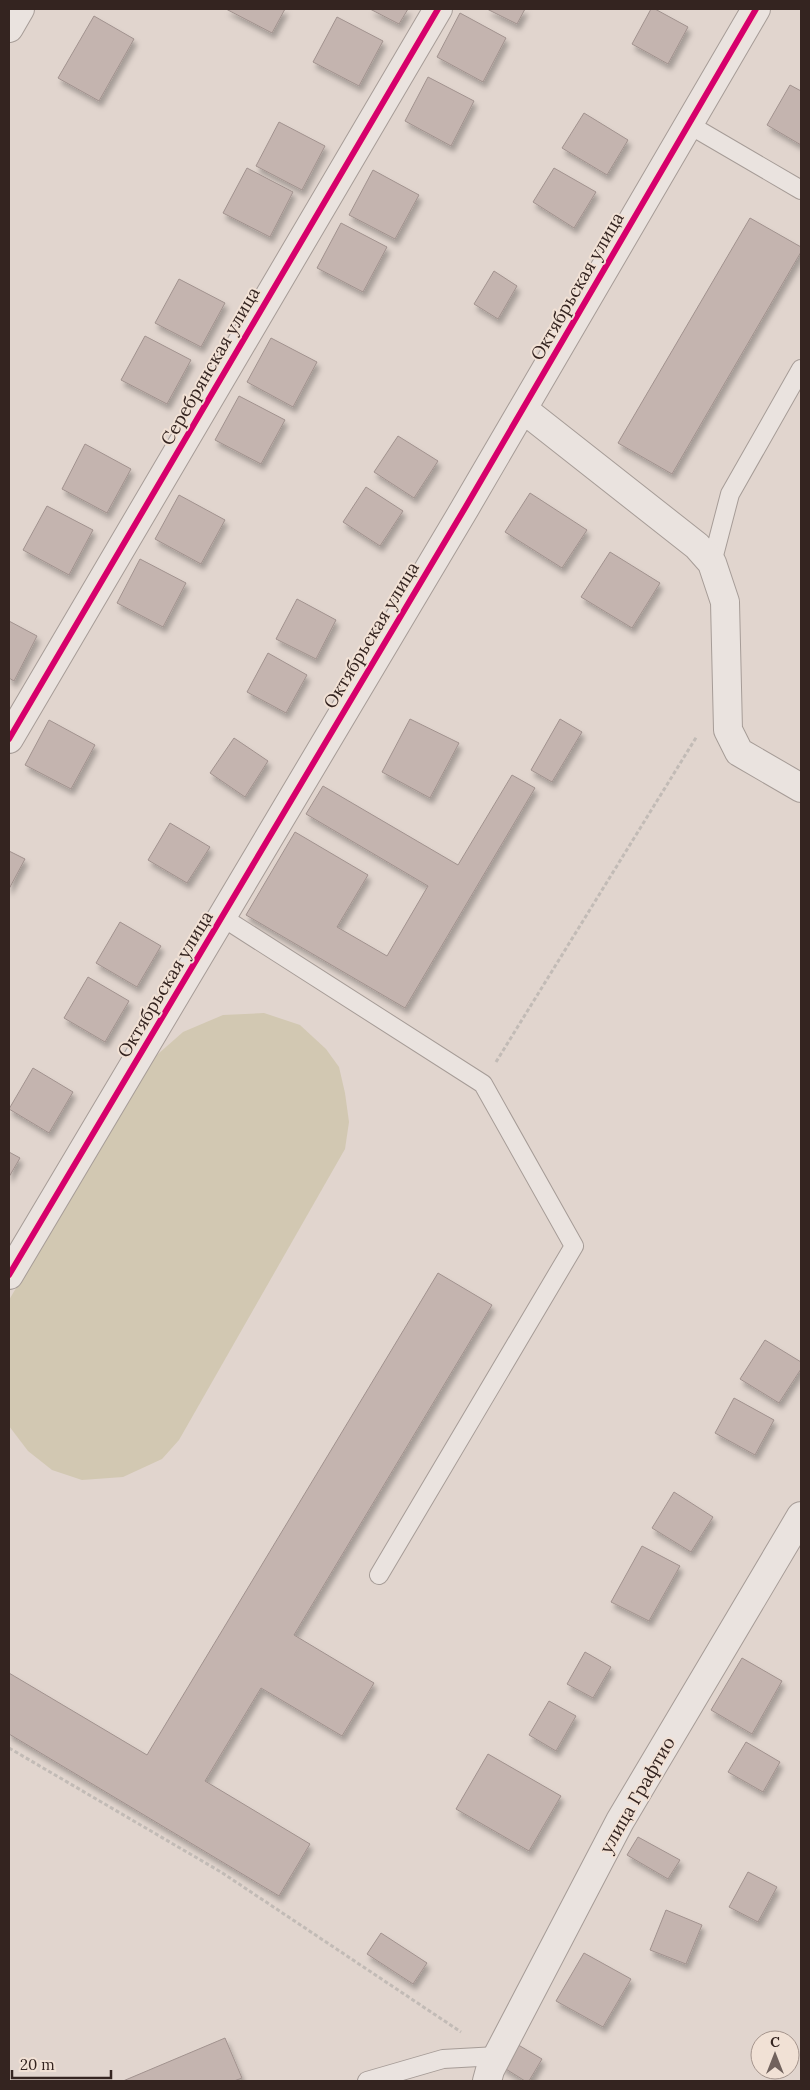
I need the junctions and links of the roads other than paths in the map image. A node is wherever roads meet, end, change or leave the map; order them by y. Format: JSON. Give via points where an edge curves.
{"nodes":[{"id":1,"x":20,"y":9,"type":"edge"},
{"id":2,"x":438,"y":9,"type":"edge"},
{"id":3,"x":756,"y":9,"type":"edge"},
{"id":4,"x":9,"y":28,"type":"edge"},
{"id":5,"x":688,"y":124,"type":"junction"},
{"id":6,"x":801,"y":190,"type":"edge"},
{"id":7,"x":801,"y":369,"type":"edge"},
{"id":8,"x":523,"y":409,"type":"junction"},
{"id":9,"x":712,"y":563,"type":"junction"},
{"id":10,"x":9,"y":739,"type":"edge"},
{"id":11,"x":801,"y":788,"type":"edge"},
{"id":12,"x":222,"y":917,"type":"junction"},
{"id":13,"x":9,"y":1275,"type":"edge"},
{"id":14,"x":801,"y":1516,"type":"edge"},
{"id":15,"x":379,"y":1575,"type":"dead end"},
{"id":16,"x":497,"y":2056,"type":"junction"},
{"id":17,"x":367,"y":2081,"type":"edge"},
{"id":18,"x":487,"y":2081,"type":"edge"}],
"edges":[{"from":1,"to":4,"type":"street"},
{"from":2,"to":10,"type":"street","name":"Серебрянская улица"},
{"from":3,"to":5,"type":"street","name":"Октябрьская улица"},
{"from":5,"to":6,"type":"lane"},
{"from":5,"to":8,"type":"street","name":"Октябрьская улица"},
{"from":7,"to":9,"type":"lane","via":[[730,494]]},
{"from":8,"to":9,"type":"street","via":[[698,546]]},
{"from":8,"to":12,"type":"street","name":"Октябрьская улица"},
{"from":9,"to":11,"type":"street","via":[[725,602],[728,730],[739,752]]},
{"from":12,"to":13,"type":"street","name":"Октябрьская улица"},
{"from":12,"to":15,"type":"lane","via":[[483,1084],[574,1246]]},
{"from":14,"to":16,"type":"street","name":"улица Графтио","via":[[620,1821]]},
{"from":16,"to":17,"type":"lane","via":[[443,2059]]},
{"from":16,"to":18,"type":"street","name":"улица Графтио"}]}
